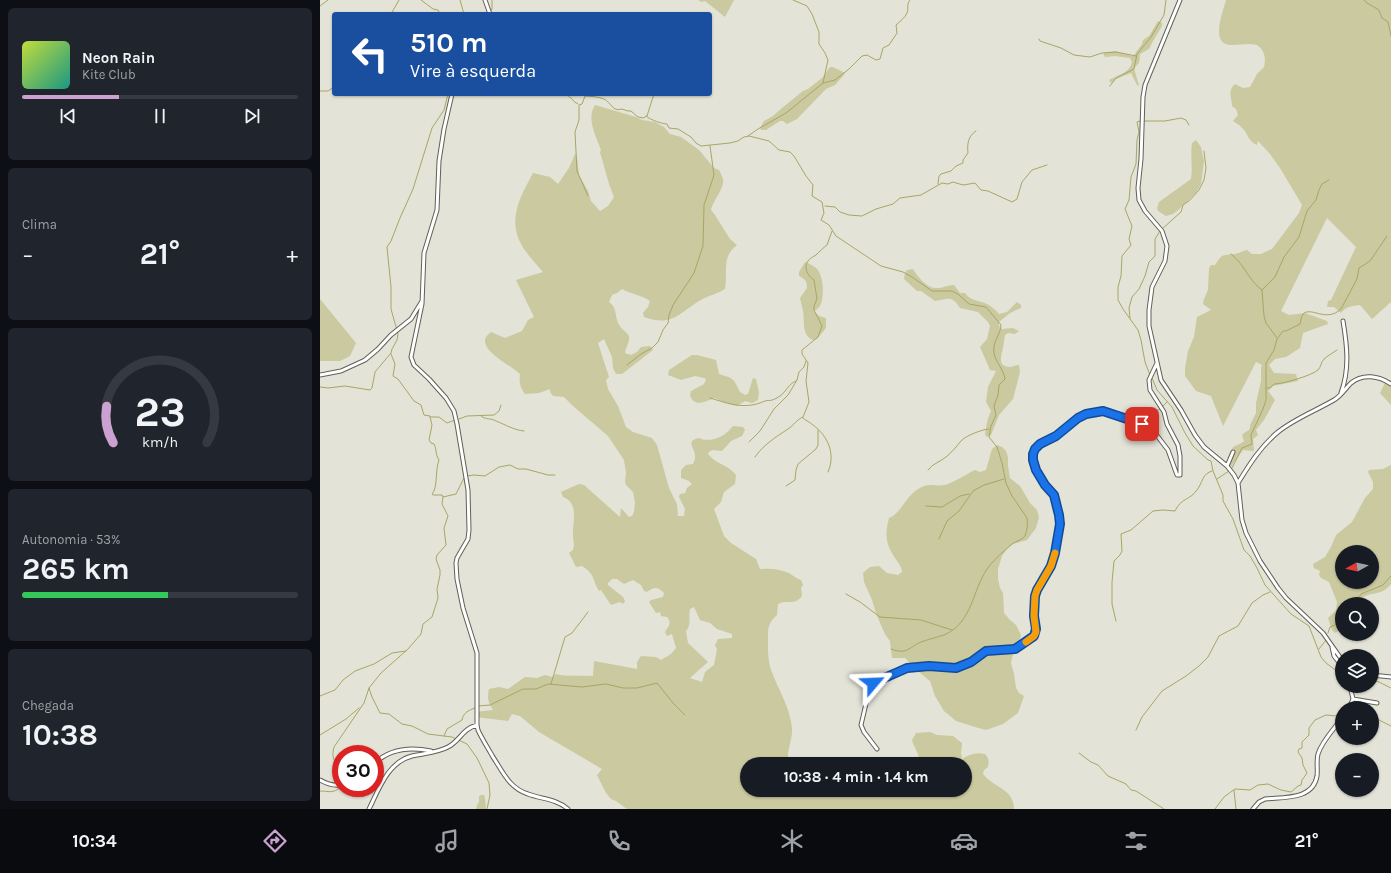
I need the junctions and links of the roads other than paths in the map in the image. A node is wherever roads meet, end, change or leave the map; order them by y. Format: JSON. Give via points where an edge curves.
{"nodes":[{"id":1,"x":485,"y":0,"type":"edge"},
{"id":2,"x":1180,"y":0,"type":"edge"},
{"id":3,"x":489,"y":12,"type":"edge"},
{"id":4,"x":452,"y":96,"type":"edge"},
{"id":5,"x":423,"y":300,"type":"junction"},
{"id":6,"x":1342,"y":321,"type":"dead end"},
{"id":7,"x":1157,"y":363,"type":"junction"},
{"id":8,"x":320,"y":375,"type":"edge"},
{"id":9,"x":1391,"y":384,"type":"edge"},
{"id":10,"x":1340,"y":396,"type":"junction"},
{"id":11,"x":1233,"y":452,"type":"dead end"},
{"id":12,"x":1227,"y":466,"type":"junction"},
{"id":13,"x":1238,"y":483,"type":"junction"},
{"id":14,"x":1332,"y":646,"type":"junction"},
{"id":15,"x":1335,"y":650,"type":"edge"},
{"id":16,"x":1335,"y":657,"type":"edge"},
{"id":17,"x":1379,"y":676,"type":"edge"},
{"id":18,"x":1391,"y":677,"type":"edge"},
{"id":19,"x":1352,"y":693,"type":"edge"},
{"id":20,"x":1353,"y":699,"type":"joint"},
{"id":21,"x":1365,"y":701,"type":"edge"},
{"id":22,"x":476,"y":725,"type":"junction"},
{"id":23,"x":1335,"y":728,"type":"edge"},
{"id":24,"x":877,"y":749,"type":"dead end"},
{"id":25,"x":432,"y":751,"type":"junction"},
{"id":26,"x":384,"y":756,"type":"edge"},
{"id":27,"x":320,"y":780,"type":"edge"},
{"id":28,"x":332,"y":785,"type":"edge"},
{"id":29,"x":368,"y":809,"type":"edge"},
{"id":30,"x":568,"y":809,"type":"edge"},
{"id":31,"x":1253,"y":809,"type":"edge"}],
"edges":[{"from":1,"to":3,"type":"street"},
{"from":2,"to":7,"type":"street","via":[[1146,81],[1143,97],[1139,200],[1162,231],[1167,246],[1165,261],[1152,287],[1148,310]]},
{"from":4,"to":5,"type":"street","via":[[439,161],[437,210],[424,253]]},
{"from":5,"to":8,"type":"street","via":[[411,318],[373,354],[341,371]]},
{"from":5,"to":22,"type":"street","via":[[411,357],[414,365],[429,378],[454,411],[468,490],[469,535],[456,563],[458,591],[477,653]]},
{"from":6,"to":10,"type":"street","via":[[1348,359]]},
{"from":7,"to":12,"type":"street","via":[[1163,385],[1195,435],[1210,453]]},
{"from":7,"to":24,"type":"street","via":[[1149,387],[1164,412],[1178,445],[1180,475],[1177,475],[1164,443],[1152,429],[1103,411],[1078,418],[1056,436],[1037,446],[1033,460],[1040,478],[1054,495],[1060,524],[1051,566],[1035,596],[1034,636],[1015,649],[986,651],[971,662],[956,668],[907,668],[873,683],[861,724]]},
{"from":9,"to":10,"type":"street","via":[[1373,376],[1362,378],[1350,384]]},
{"from":10,"to":13,"type":"street","via":[[1275,434],[1255,457]]},
{"from":11,"to":12,"type":"street"},
{"from":12,"to":13,"type":"street"},
{"from":13,"to":14,"type":"street","via":[[1242,520],[1260,561],[1286,598],[1324,633]]},
{"from":14,"to":15,"type":"street"},
{"from":14,"to":16,"type":"street"},
{"from":17,"to":18,"type":"street"},
{"from":19,"to":20,"type":"street"},
{"from":20,"to":21,"type":"street"},
{"from":22,"to":25,"type":"street","via":[[468,728],[451,746]]},
{"from":22,"to":30,"type":"street","via":[[508,782],[526,794],[557,802]]},
{"from":23,"to":31,"type":"street","via":[[1319,752],[1317,777],[1306,793],[1300,796],[1265,799]]},
{"from":25,"to":26,"type":"street","via":[[412,749]]},
{"from":25,"to":29,"type":"street","via":[[399,761],[378,788]]},
{"from":27,"to":28,"type":"street"}]}
